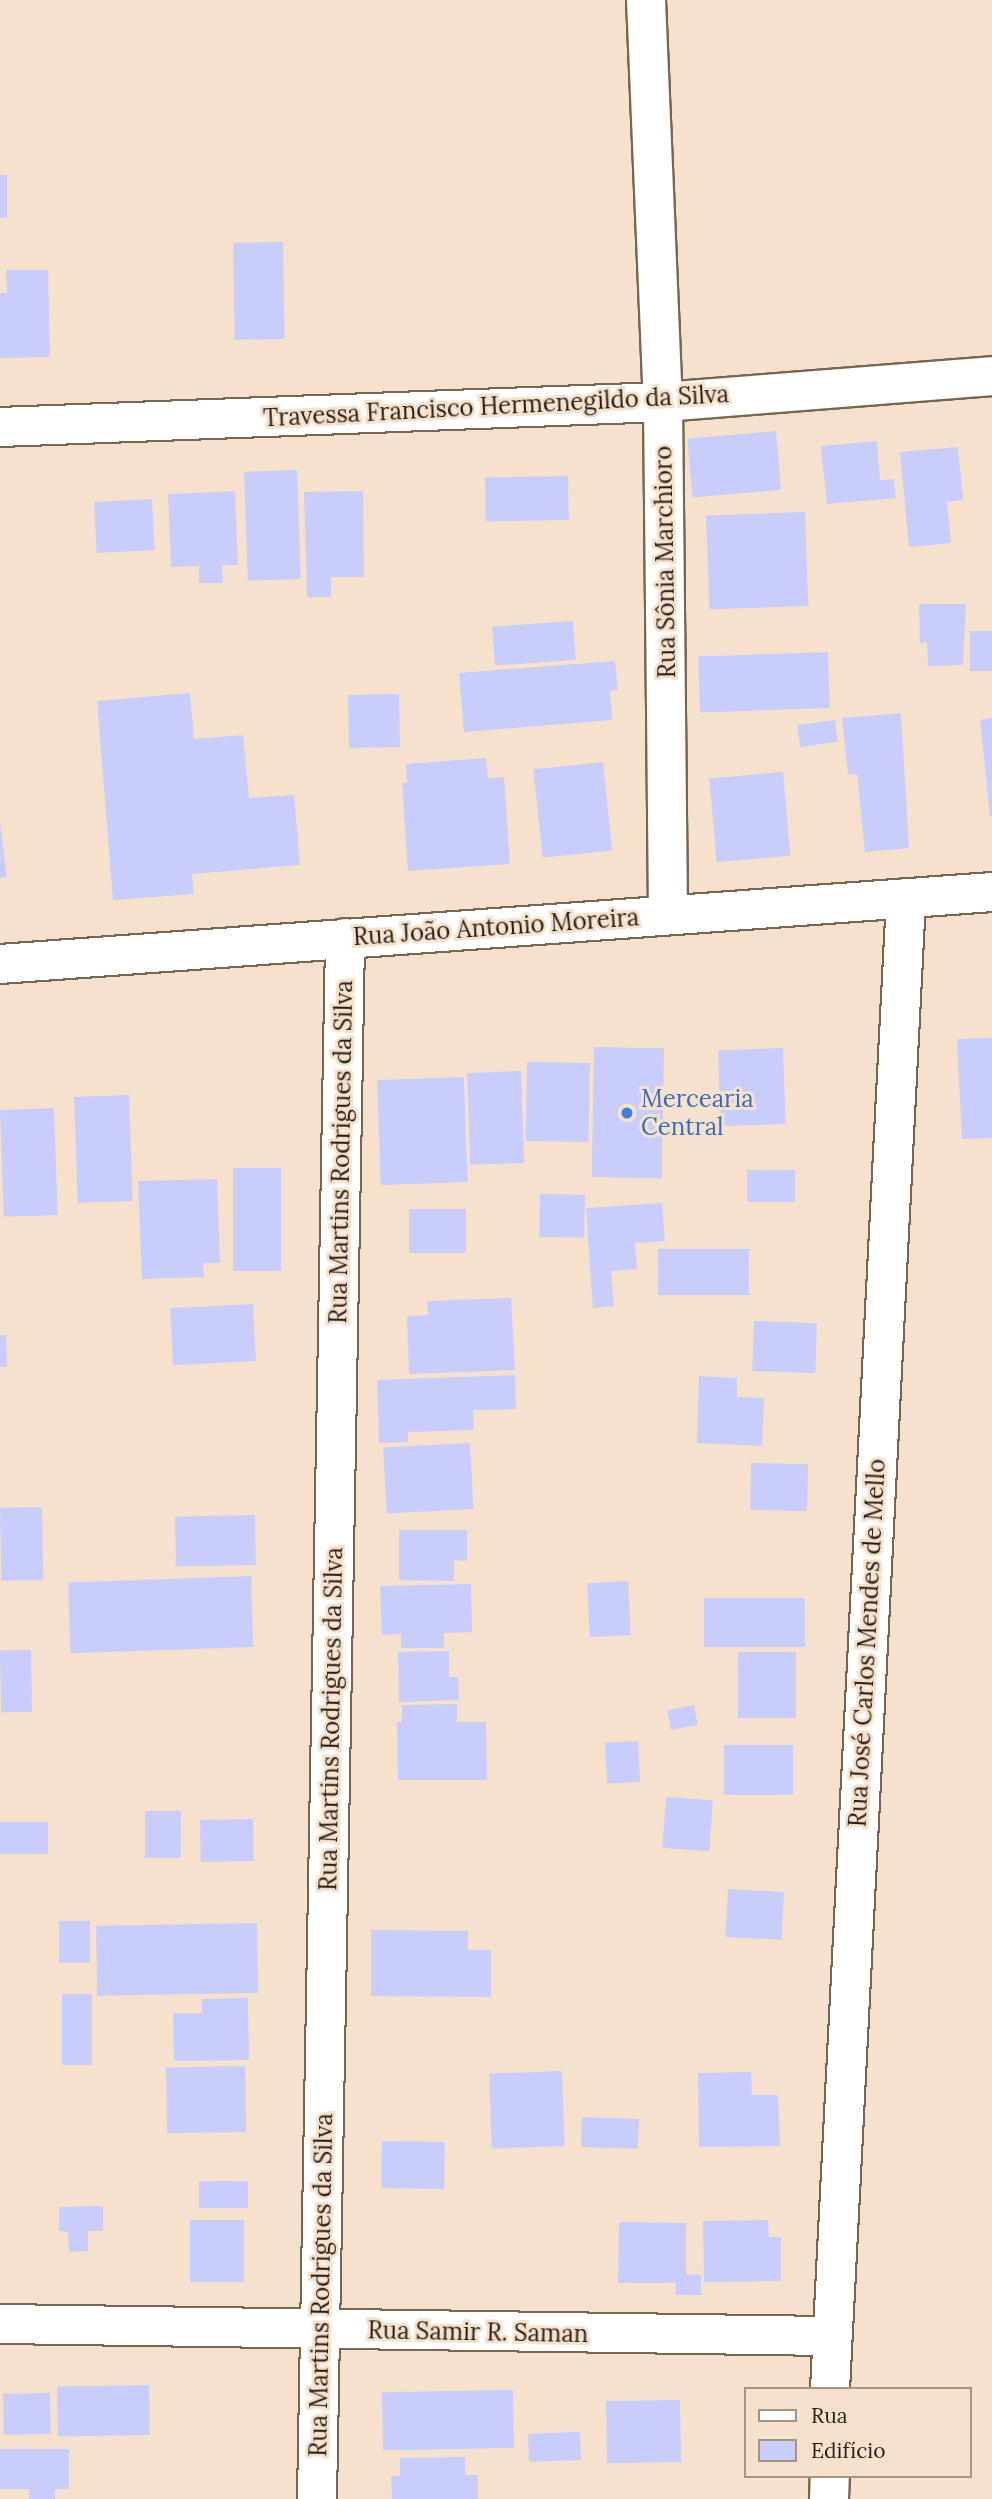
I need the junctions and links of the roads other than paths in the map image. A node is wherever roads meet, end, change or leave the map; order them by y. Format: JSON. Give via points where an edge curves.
{"nodes":[{"id":1,"x":646,"y":0,"type":"edge"},
{"id":2,"x":992,"y":376,"type":"edge"},
{"id":3,"x":663,"y":402,"type":"junction"},
{"id":4,"x":0,"y":426,"type":"edge"},
{"id":5,"x":992,"y":892,"type":"edge"},
{"id":6,"x":906,"y":898,"type":"junction"},
{"id":7,"x":668,"y":915,"type":"junction"},
{"id":8,"x":345,"y":938,"type":"junction"},
{"id":9,"x":0,"y":964,"type":"edge"},
{"id":10,"x":0,"y":2324,"type":"edge"},
{"id":11,"x":320,"y":2330,"type":"junction"},
{"id":12,"x":831,"y":2336,"type":"junction"},
{"id":13,"x":830,"y":2387,"type":"edge"},
{"id":14,"x":830,"y":2478,"type":"edge"},
{"id":15,"x":317,"y":2499,"type":"edge"},
{"id":16,"x":829,"y":2499,"type":"edge"}],
"edges":[{"from":1,"to":3,"type":"street","name":"Rua Sônia Marchioro"},
{"from":2,"to":3,"type":"street","name":"Travessa Francisco Hermenegildo da Silva"},
{"from":3,"to":4,"type":"street","name":"Travessa Francisco Hermenegildo da Silva"},
{"from":3,"to":7,"type":"street","name":"Rua Sônia Marchioro"},
{"from":5,"to":6,"type":"street","name":"Rua João Antonio Moreira"},
{"from":6,"to":7,"type":"street","name":"Rua João Antonio Moreira"},
{"from":6,"to":12,"type":"street","name":"Rua José Carlos Mendes de Mello"},
{"from":7,"to":8,"type":"street","name":"Rua João Antonio Moreira"},
{"from":8,"to":9,"type":"street","name":"Rua João Antonio Moreira"},
{"from":8,"to":11,"type":"street","name":"Rua Martins Rodrigues da Silva"},
{"from":10,"to":11,"type":"street","name":"Rua Samir R. Saman"},
{"from":11,"to":12,"type":"street","name":"Rua Samir R. Saman"},
{"from":11,"to":15,"type":"street","name":"Rua Martins Rodrigues da Silva"},
{"from":12,"to":13,"type":"street","name":"Rua José Carlos Mendes de Mello"},
{"from":14,"to":16,"type":"street"}]}
